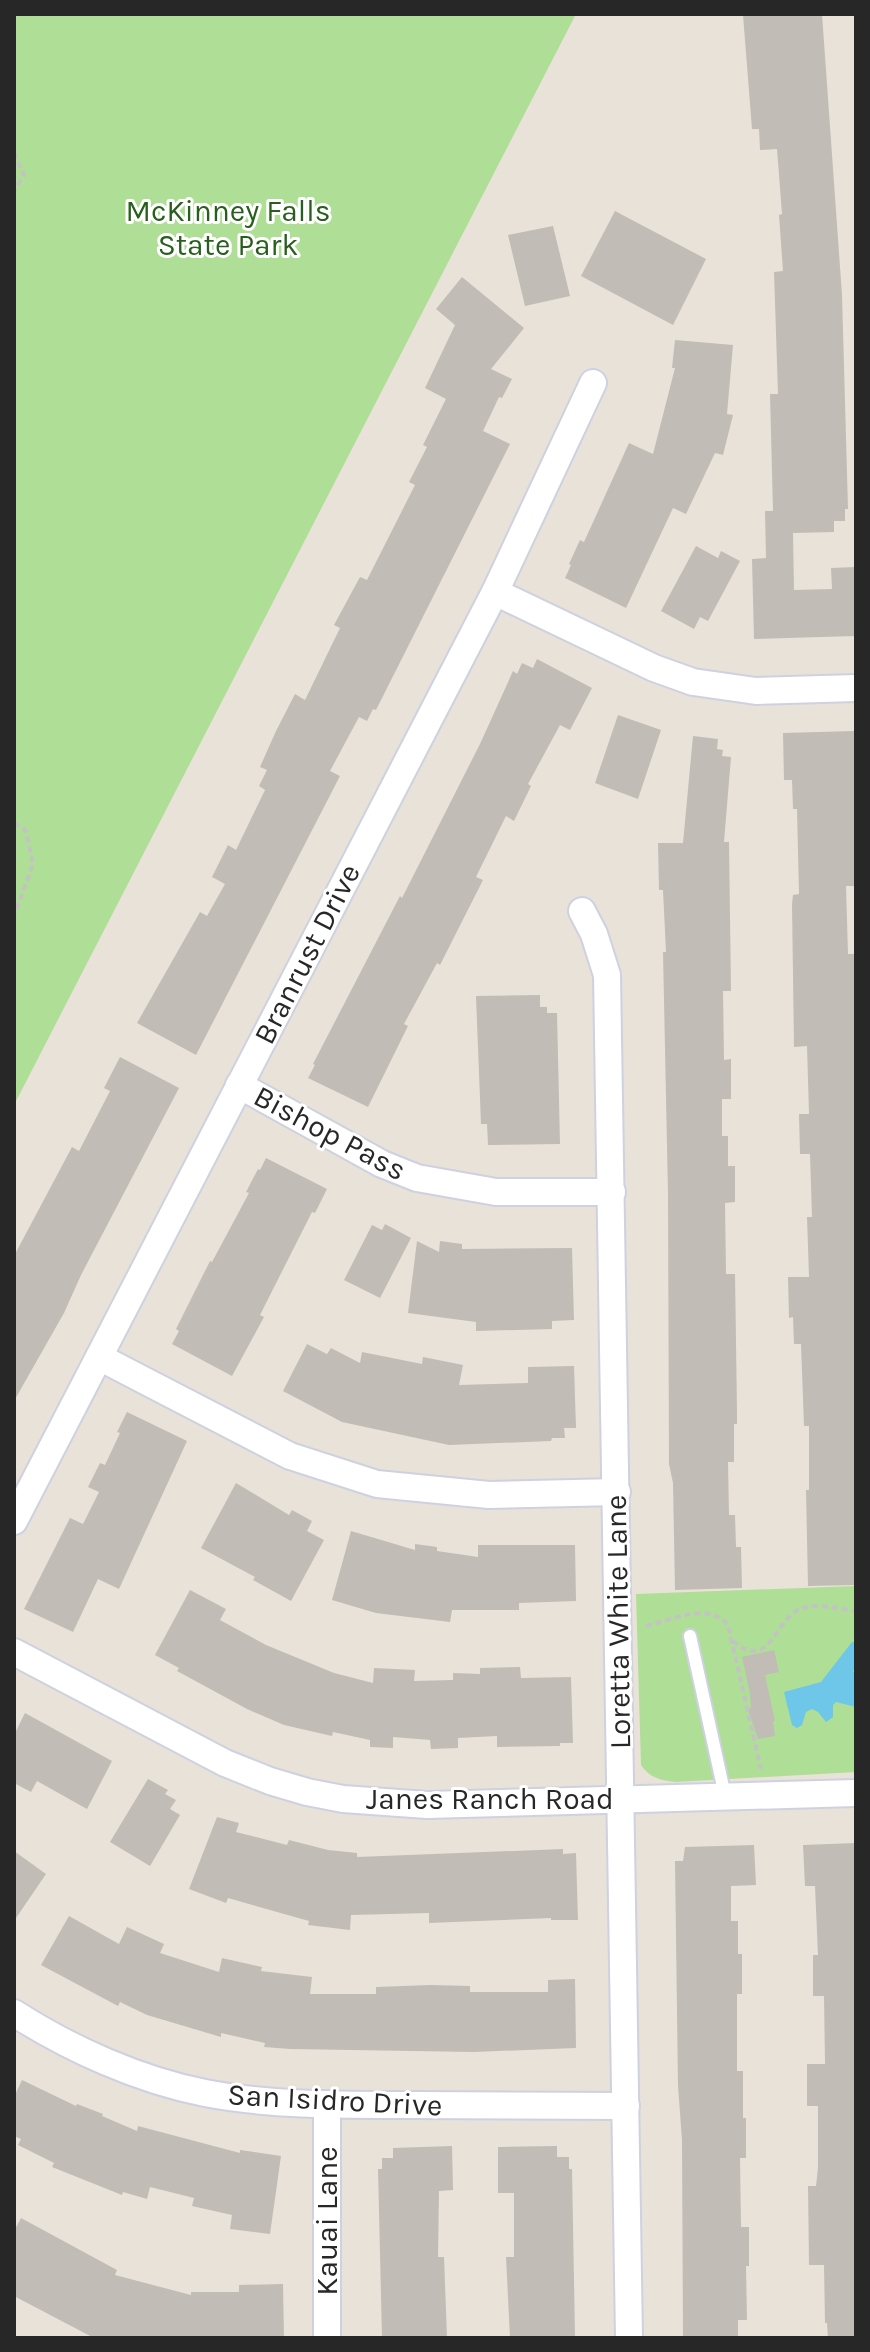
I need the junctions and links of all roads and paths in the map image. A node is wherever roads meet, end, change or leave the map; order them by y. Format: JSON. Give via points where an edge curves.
{"nodes":[{"id":1,"x":14,"y":153,"type":"edge"},
{"id":2,"x":14,"y":191,"type":"edge"},
{"id":3,"x":593,"y":383,"type":"dead end"},
{"id":4,"x":495,"y":592,"type":"junction"},
{"id":5,"x":856,"y":688,"type":"edge"},
{"id":6,"x":14,"y":823,"type":"edge"},
{"id":7,"x":582,"y":911,"type":"dead end"},
{"id":8,"x":14,"y":916,"type":"edge"},
{"id":9,"x":239,"y":1085,"type":"junction"},
{"id":10,"x":612,"y":1192,"type":"junction"},
{"id":11,"x":99,"y":1357,"type":"junction"},
{"id":12,"x":617,"y":1492,"type":"junction"},
{"id":13,"x":14,"y":1521,"type":"edge"},
{"id":14,"x":856,"y":1611,"type":"edge"},
{"id":15,"x":646,"y":1626,"type":"dead end"},
{"id":16,"x":690,"y":1636,"type":"dead end"},
{"id":17,"x":731,"y":1639,"type":"junction"},
{"id":18,"x":14,"y":1652,"type":"edge"},
{"id":19,"x":761,"y":1769,"type":"dead end"},
{"id":20,"x":856,"y":1793,"type":"edge"},
{"id":21,"x":725,"y":1796,"type":"junction"},
{"id":22,"x":619,"y":1798,"type":"junction"},
{"id":23,"x":14,"y":2013,"type":"edge"},
{"id":24,"x":327,"y":2104,"type":"junction"},
{"id":25,"x":626,"y":2106,"type":"junction"},
{"id":26,"x":327,"y":2338,"type":"edge"},
{"id":27,"x":629,"y":2338,"type":"edge"}],
"edges":[{"from":1,"to":2,"type":"path","via":[[24,175]]},
{"from":3,"to":4,"type":"street","name":"Branrust Drive"},
{"from":4,"to":5,"type":"street","via":[[693,682],[756,691]]},
{"from":4,"to":9,"type":"street","name":"Branrust Drive"},
{"from":6,"to":8,"type":"path","via":[[26,831],[33,864]]},
{"from":7,"to":10,"type":"street","name":"Loretta White Lane","via":[[607,975]]},
{"from":9,"to":10,"type":"street","name":"Bishop Pass","via":[[417,1178],[496,1192]]},
{"from":9,"to":11,"type":"street","name":"Branrust Drive"},
{"from":10,"to":12,"type":"street","name":"Loretta White Lane"},
{"from":11,"to":12,"type":"street","via":[[290,1456],[377,1484],[489,1495]]},
{"from":11,"to":13,"type":"street","name":"Branrust Drive"},
{"from":12,"to":22,"type":"street","name":"Loretta White Lane"},
{"from":14,"to":17,"type":"path","via":[[802,1608],[760,1650],[741,1648]]},
{"from":15,"to":17,"type":"path","via":[[705,1612],[718,1614]]},
{"from":16,"to":21,"type":"lane"},
{"from":17,"to":19,"type":"path"},
{"from":18,"to":22,"type":"street","name":"Janes Ranch Road","via":[[225,1763],[307,1792],[427,1805]]},
{"from":20,"to":21,"type":"street","name":"Janes Ranch Road"},
{"from":21,"to":22,"type":"street","name":"Janes Ranch Road"},
{"from":22,"to":25,"type":"street","name":"Loretta White Lane"},
{"from":23,"to":24,"type":"street","name":"San Isidro Drive","via":[[142,2075],[265,2102]]},
{"from":24,"to":25,"type":"street","name":"San Isidro Drive"},
{"from":24,"to":26,"type":"street","name":"Kauai Lane"},
{"from":25,"to":27,"type":"street","name":"Loretta White Lane"}]}
